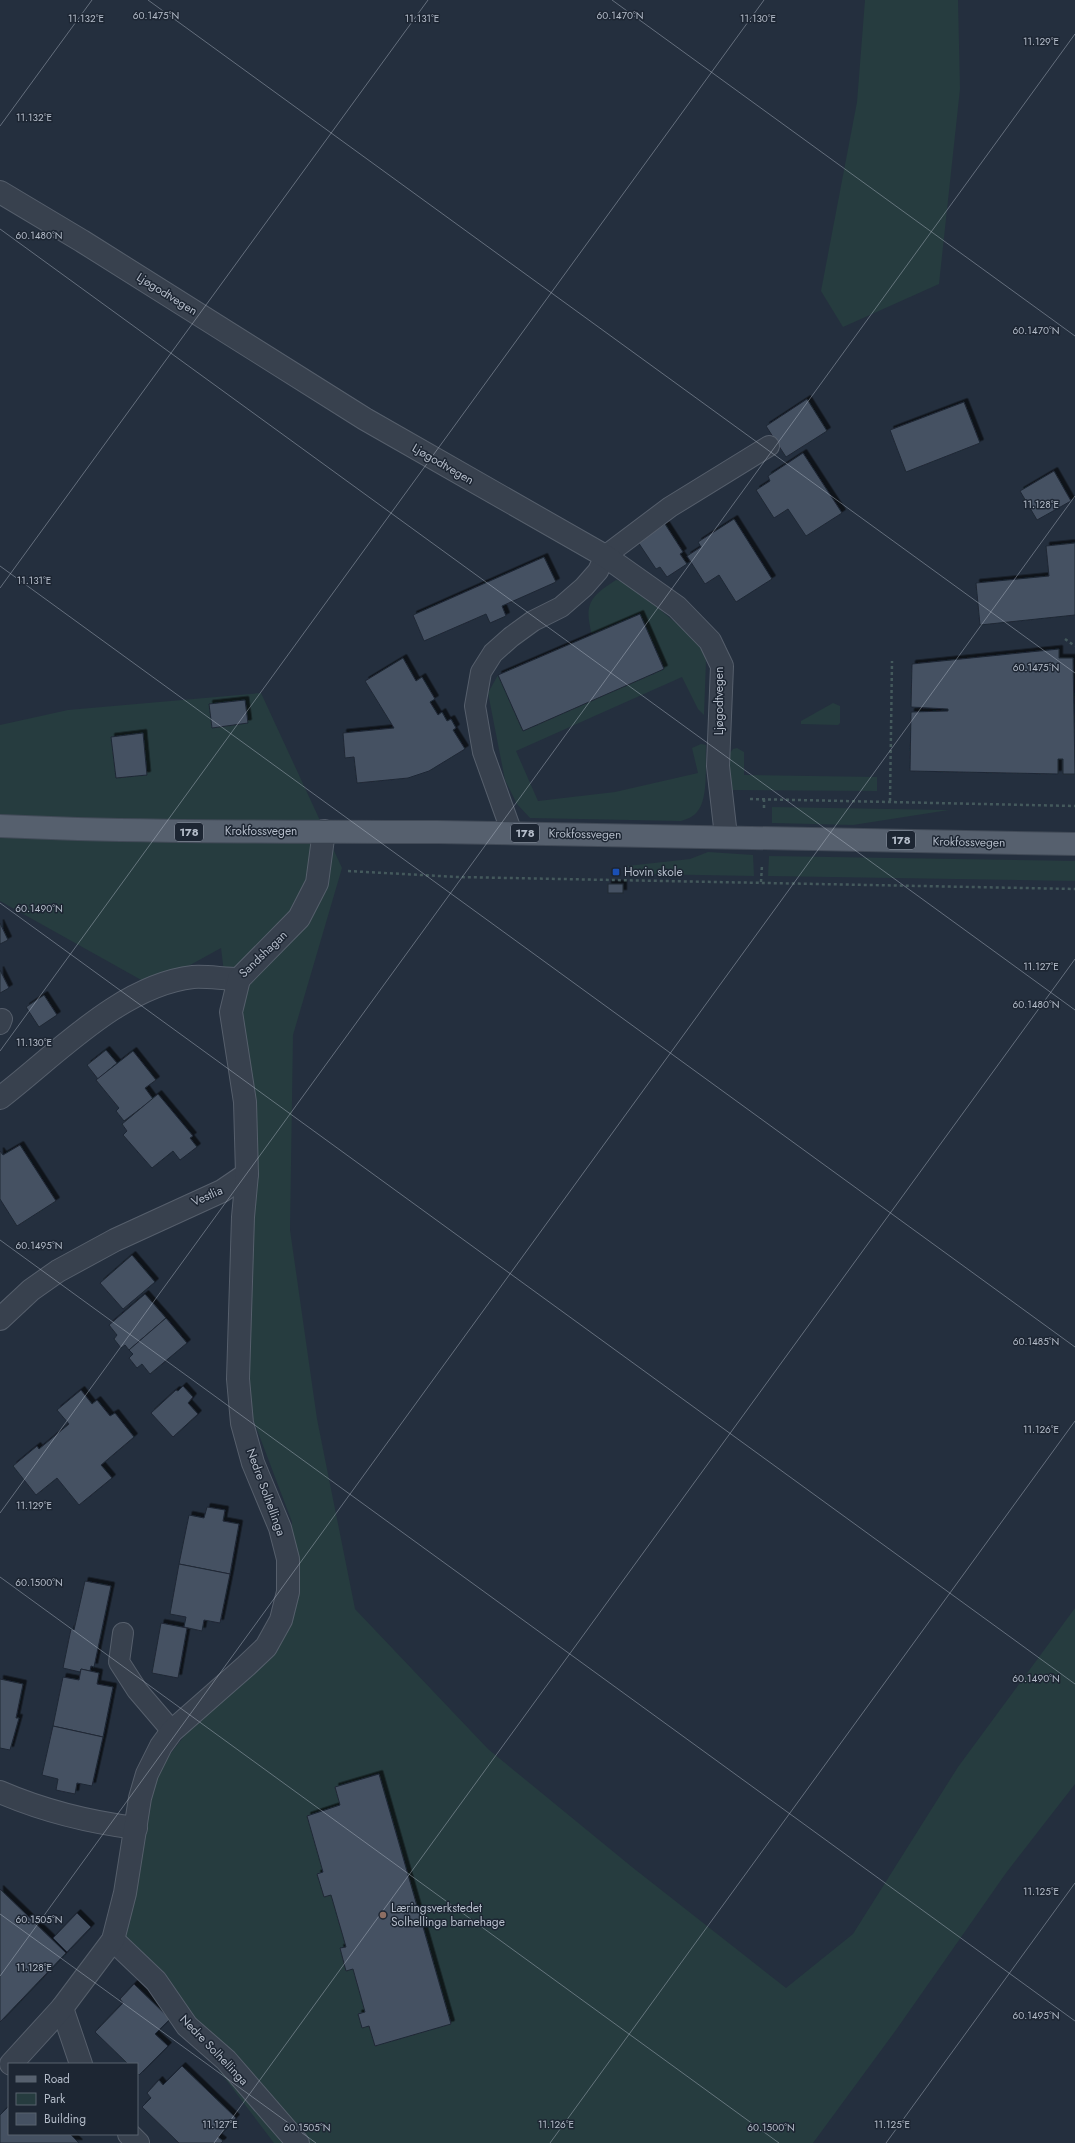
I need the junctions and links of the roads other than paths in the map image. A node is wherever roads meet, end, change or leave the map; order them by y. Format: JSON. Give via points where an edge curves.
{"nodes":[{"id":1,"x":0,"y":192,"type":"edge"},
{"id":2,"x":769,"y":446,"type":"dead end"},
{"id":3,"x":605,"y":556,"type":"junction"},
{"id":4,"x":0,"y":826,"type":"edge"},
{"id":5,"x":324,"y":831,"type":"junction"},
{"id":6,"x":512,"y":833,"type":"junction"},
{"id":7,"x":726,"y":836,"type":"junction"},
{"id":8,"x":1075,"y":844,"type":"edge"},
{"id":9,"x":238,"y":979,"type":"junction"},
{"id":10,"x":0,"y":1098,"type":"edge"},
{"id":11,"x":246,"y":1174,"type":"junction"},
{"id":12,"x":0,"y":1319,"type":"edge"},
{"id":13,"x":123,"y":1632,"type":"dead end"},
{"id":14,"x":172,"y":1731,"type":"junction"},
{"id":15,"x":0,"y":1792,"type":"edge"},
{"id":16,"x":136,"y":1828,"type":"junction"},
{"id":17,"x":114,"y":1940,"type":"junction"},
{"id":18,"x":62,"y":2008,"type":"junction"},
{"id":19,"x":12,"y":2063,"type":"edge"},
{"id":20,"x":81,"y":2063,"type":"edge"},
{"id":21,"x":8,"y":2067,"type":"edge"},
{"id":22,"x":0,"y":2076,"type":"edge"},
{"id":23,"x":130,"y":2135,"type":"edge"},
{"id":24,"x":138,"y":2143,"type":"edge"},
{"id":25,"x":298,"y":2143,"type":"edge"}],
"edges":[{"from":1,"to":3,"type":"street","name":"Ljøgodtvegen","via":[[365,419]]},
{"from":2,"to":3,"type":"lane","via":[[670,508]]},
{"from":3,"to":6,"type":"lane","via":[[598,571],[584,587],[560,607],[533,621],[511,637],[493,653],[481,672],[475,706],[482,752]]},
{"from":3,"to":7,"type":"street","name":"Ljøgodtvegen","via":[[677,607],[710,641],[722,666],[718,766]]},
{"from":4,"to":5,"type":"main road","name":"Krokfossvegen","number":"178","via":[[180,832]]},
{"from":5,"to":6,"type":"main road","name":"Krokfossvegen","number":"178"},
{"from":5,"to":9,"type":"street","name":"Sandshagan","via":[[317,883],[300,918]]},
{"from":6,"to":7,"type":"main road","name":"Krokfossvegen","number":"178"},
{"from":7,"to":8,"type":"main road","name":"Krokfossvegen","number":"178"},
{"from":9,"to":10,"type":"street","name":"Sandshagan","via":[[194,977],[157,985],[130,998],[94,1022]]},
{"from":9,"to":11,"type":"street","via":[[231,1012],[245,1102]]},
{"from":11,"to":12,"type":"street","name":"Vestlia","via":[[222,1191],[122,1236],[58,1271],[31,1290]]},
{"from":11,"to":14,"type":"street","name":"Nedre Solhellinga","via":[[238,1379],[242,1423],[253,1463],[280,1528],[288,1559],[288,1592],[281,1620],[266,1647]]},
{"from":13,"to":14,"type":"lane","via":[[119,1662],[137,1690]]},
{"from":14,"to":16,"type":"street","name":"Nedre Solhellinga","via":[[147,1774],[140,1798]]},
{"from":15,"to":16,"type":"street","via":[[44,1810],[104,1824]]},
{"from":16,"to":17,"type":"street","name":"Nedre Solhellinga"},
{"from":17,"to":18,"type":"street","name":"Nedre Solhellinga"},
{"from":17,"to":25,"type":"street","name":"Nedre Solhellinga","via":[[156,1981],[187,2026],[226,2060]]},
{"from":18,"to":19,"type":"street","name":"Nedre Solhellinga"},
{"from":18,"to":20,"type":"street"},
{"from":21,"to":22,"type":"street"},
{"from":23,"to":24,"type":"street"}]}
